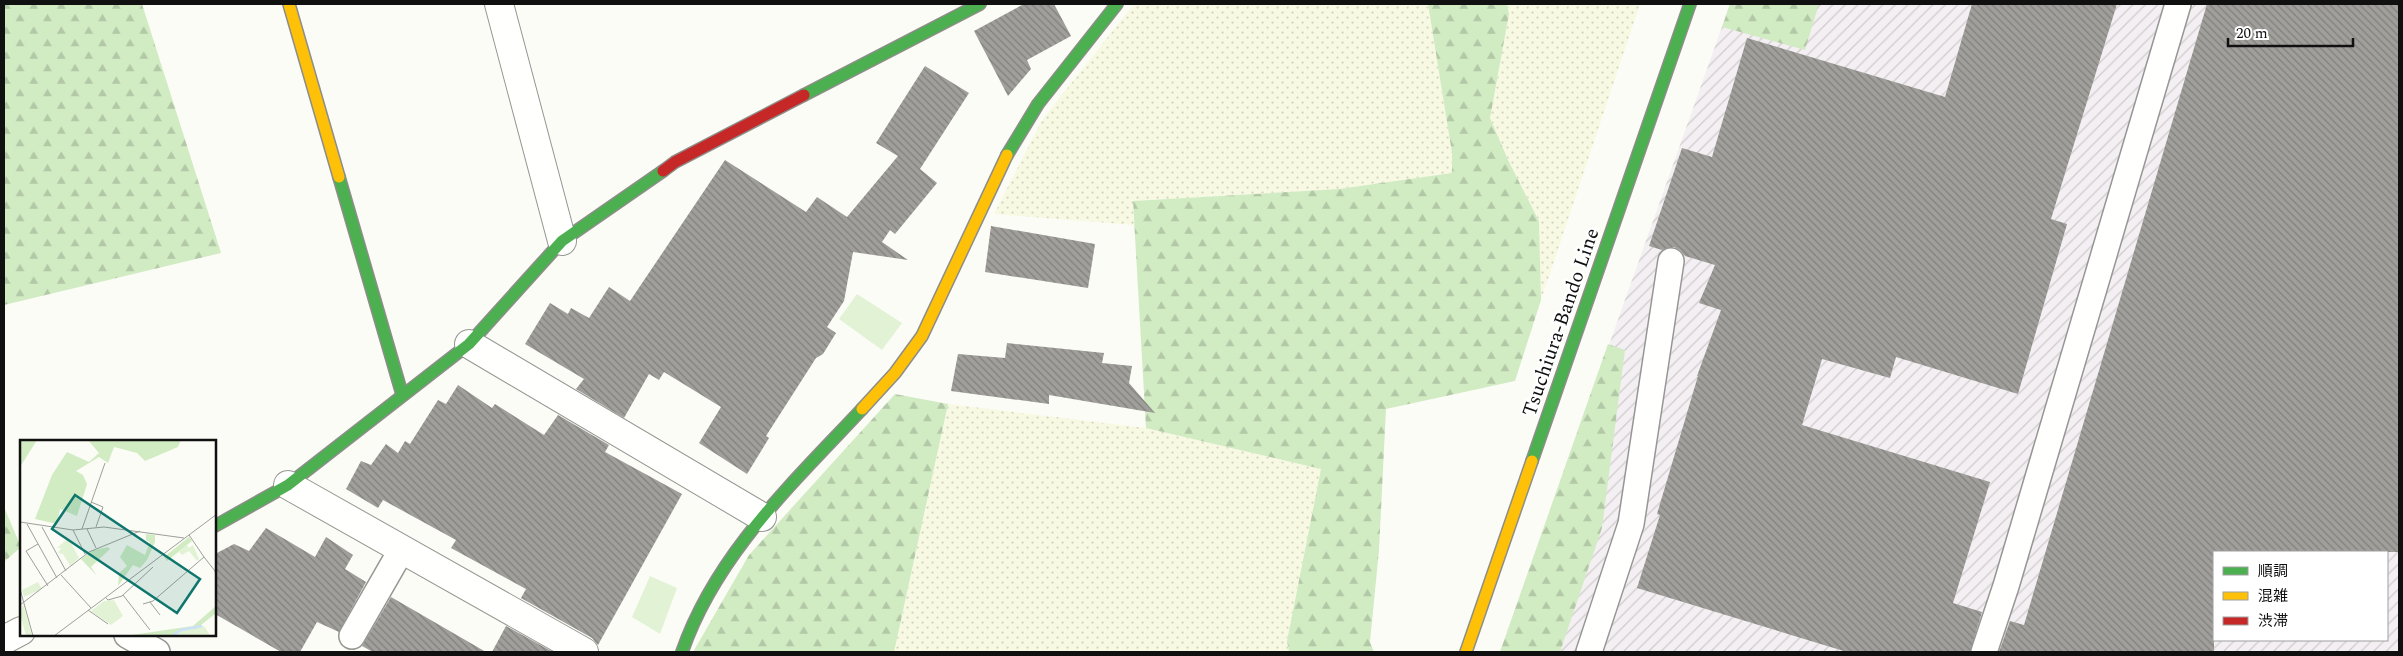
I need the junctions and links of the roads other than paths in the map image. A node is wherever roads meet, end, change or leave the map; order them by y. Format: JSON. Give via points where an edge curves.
{"nodes":[{"id":1,"x":289,"y":4,"type":"edge"},
{"id":2,"x":499,"y":4,"type":"edge"},
{"id":3,"x":980,"y":4,"type":"edge"},
{"id":4,"x":1117,"y":4,"type":"edge"},
{"id":5,"x":1690,"y":4,"type":"edge"},
{"id":6,"x":2178,"y":4,"type":"edge"},
{"id":7,"x":562,"y":241,"type":"junction"},
{"id":8,"x":1671,"y":261,"type":"dead end"},
{"id":9,"x":469,"y":344,"type":"junction"},
{"id":10,"x":402,"y":394,"type":"junction"},
{"id":11,"x":288,"y":485,"type":"junction"},
{"id":12,"x":762,"y":516,"type":"junction"},
{"id":13,"x":216,"y":525,"type":"edge"},
{"id":14,"x":402,"y":549,"type":"junction"},
{"id":15,"x":20,"y":632,"type":"edge"},
{"id":16,"x":129,"y":636,"type":"edge"},
{"id":17,"x":352,"y":636,"type":"dead end"},
{"id":18,"x":4,"y":640,"type":"edge"},
{"id":19,"x":157,"y":652,"type":"edge"},
{"id":20,"x":584,"y":652,"type":"edge"},
{"id":21,"x":682,"y":652,"type":"edge"},
{"id":22,"x":1466,"y":652,"type":"edge"},
{"id":23,"x":1589,"y":652,"type":"edge"},
{"id":24,"x":1984,"y":652,"type":"edge"}],
"edges":[{"from":1,"to":10,"type":"street"},
{"from":2,"to":7,"type":"street"},
{"from":3,"to":7,"type":"street","via":[[674,162]]},
{"from":4,"to":12,"type":"street","via":[[1038,104],[1008,154],[922,336],[895,374]]},
{"from":5,"to":22,"type":"street","name":"Tsuchiura-Bando Line"},
{"from":6,"to":24,"type":"lane"},
{"from":7,"to":9,"type":"street"},
{"from":8,"to":23,"type":"lane","via":[[1631,524]]},
{"from":9,"to":10,"type":"street"},
{"from":9,"to":12,"type":"street"},
{"from":10,"to":11,"type":"street"},
{"from":11,"to":13,"type":"street"},
{"from":11,"to":14,"type":"street"},
{"from":12,"to":21,"type":"street","via":[[733,553],[708,594]]},
{"from":14,"to":17,"type":"lane"},
{"from":14,"to":20,"type":"street"},
{"from":15,"to":18,"type":"street"},
{"from":16,"to":19,"type":"lane"}]}
